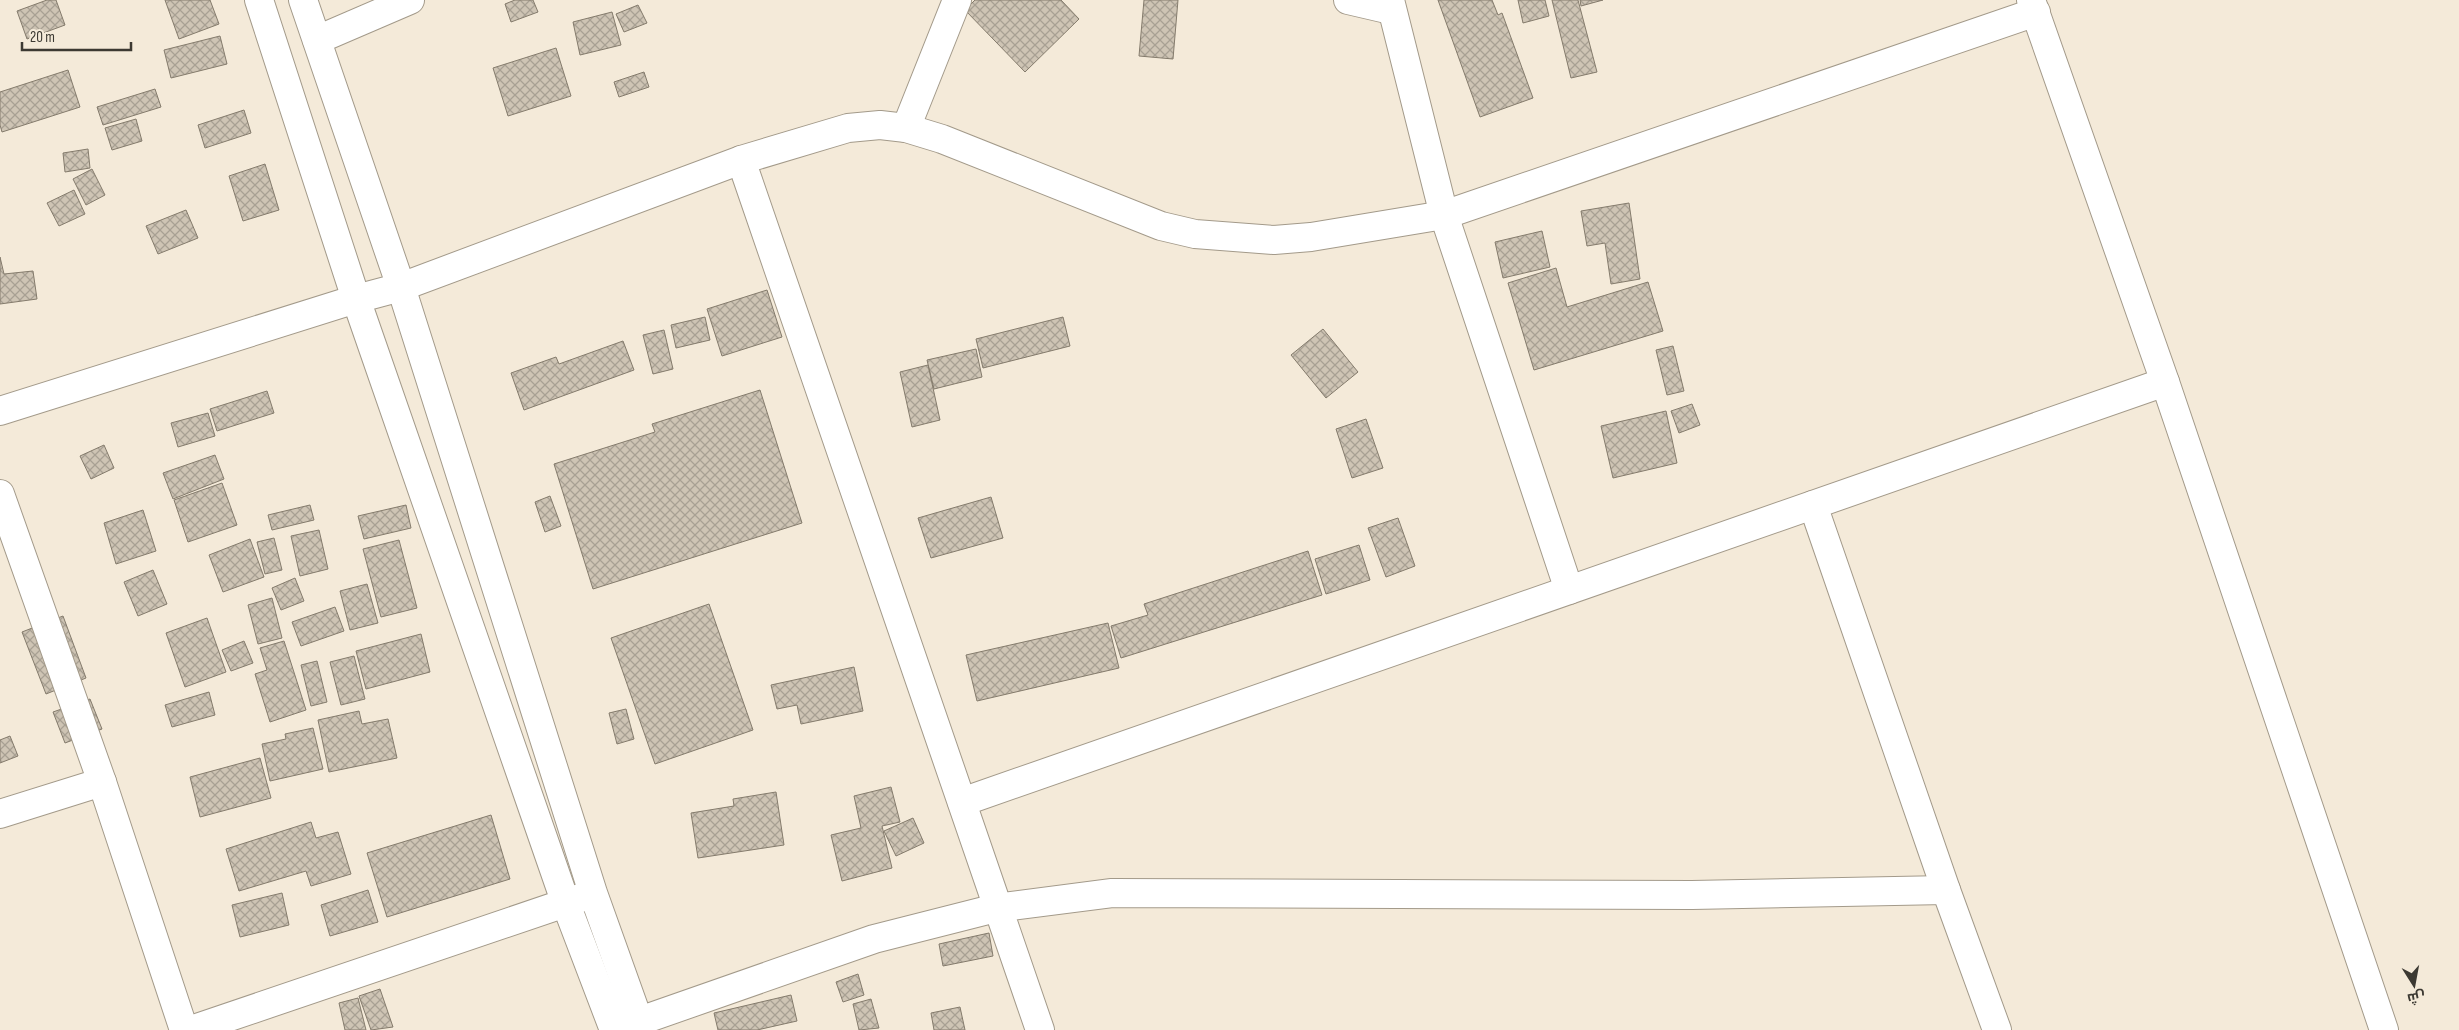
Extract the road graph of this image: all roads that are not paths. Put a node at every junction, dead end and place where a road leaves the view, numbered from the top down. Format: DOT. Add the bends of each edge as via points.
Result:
graph roads {
  1 [pos="259,0"];
  2 [pos="303,0"];
  3 [pos="410,0"];
  4 [pos="957,0"];
  5 [pos="1348,0"];
  6 [pos="1390,5"];
  7 [pos="2034,6"];
  8 [pos="317,40"];
  9 [pos="906,128"];
  10 [pos="741,160"];
  11 [pos="1444,215"];
  12 [pos="401,287"];
  13 [pos="356,298"];
  14 [pos="2165,382"];
  15 [pos="0,411"];
  16 [pos="0,494"];
  17 [pos="1813,505"];
  18 [pos="1569,590"];
  19 [pos="102,782"];
  20 [pos="962,802"];
  21 [pos="0,814"];
  22 [pos="1946,890"];
  23 [pos="592,893"];
  24 [pos="566,904"];
  25 [pos="996,908"];
  26 [pos="641,1025"];
  27 [pos="184,1030"];
  28 [pos="191,1030"];
  29 [pos="614,1030"];
  30 [pos="1040,1030"];
  31 [pos="1997,1030"];
  32 [pos="2384,1030"];
  1 -- 13 [label="street"];
  2 -- 8 [label="street"];
  3 -- 8 [label="street"];
  4 -- 9 [label="street"];
  5 -- 6 [label="street"];
  6 -- 11 [label="street"];
  7 -- 11 [label="street"];
  7 -- 14 [label="street"];
  8 -- 12 [label="street"];
  9 -- 10 [label="street" via="880,125 848,128"];
  9 -- 11 [label="street" via="942,139 1161,226 1195,234 1274,240"];
  10 -- 12 [label="street"];
  10 -- 20 [label="street"];
  11 -- 18 [label="street"];
  12 -- 13 [label="street"];
  12 -- 23 [label="street"];
  13 -- 15 [label="street"];
  13 -- 24 [label="street"];
  14 -- 17 [label="street"];
  14 -- 32 [label="street"];
  16 -- 19 [label="street"];
  17 -- 18 [label="street"];
  17 -- 22 [label="street"];
  18 -- 20 [label="street"];
  19 -- 21 [label="street"];
  19 -- 27 [label="street"];
  20 -- 25 [label="street"];
  22 -- 25 [label="street" via="1692,896 1112,893"];
  22 -- 31 [label="street"];
  23 -- 24 [label="street"];
  23 -- 26 [label="street"];
  24 -- 28 [label="street"];
  24 -- 29 [label="street"];
  25 -- 26 [label="street" via="874,939"];
  25 -- 30 [label="street"];
  26 -- 29 [label="street"];
}
